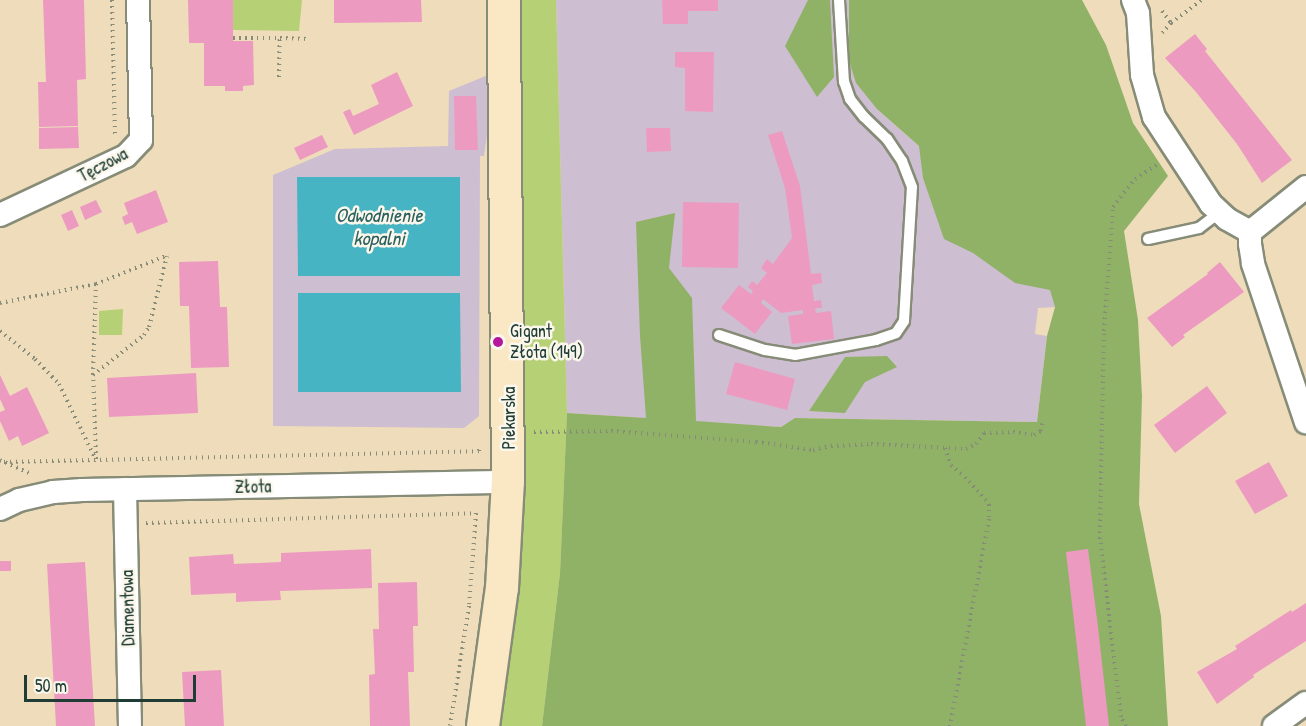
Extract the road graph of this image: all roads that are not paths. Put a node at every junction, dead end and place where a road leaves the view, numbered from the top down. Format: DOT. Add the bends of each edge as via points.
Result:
graph roads {
  1 [pos="138,0"];
  2 [pos="504,0"];
  3 [pos="839,0"];
  4 [pos="1133,0"];
  5 [pos="1306,187"];
  6 [pos="1220,212"];
  7 [pos="0,215"];
  8 [pos="1250,232"];
  9 [pos="1148,238"];
  10 [pos="718,335"];
  11 [pos="1306,422"];
  12 [pos="508,482"];
  13 [pos="125,489"];
  14 [pos="0,509"];
  15 [pos="1306,703"];
  16 [pos="130,726"];
  17 [pos="483,726"];
  18 [pos="1274,726"];
  1 -- 7 [label="street, Tęczowa" via="141,140 126,156"];
  2 -- 12 [label="street, Piekarska"];
  3 -- 10 [label="lane" via="844,82 850,99 903,160 912,187 904,321 896,333 876,340 795,355"];
  4 -- 6 [label="street" via="1138,13 1142,75 1154,117"];
  5 -- 8 [label="street"];
  6 -- 8 [label="street"];
  6 -- 9 [label="lane" via="1199,228"];
  8 -- 11 [label="street" via="1253,264"];
  12 -- 13 [label="street, Złota"];
  12 -- 17 [label="street, Piekarska" via="502,588"];
  13 -- 14 [label="street, Złota" via="53,492"];
  13 -- 16 [label="street, Diamentowa"];
  15 -- 18 [label="street"];
}
